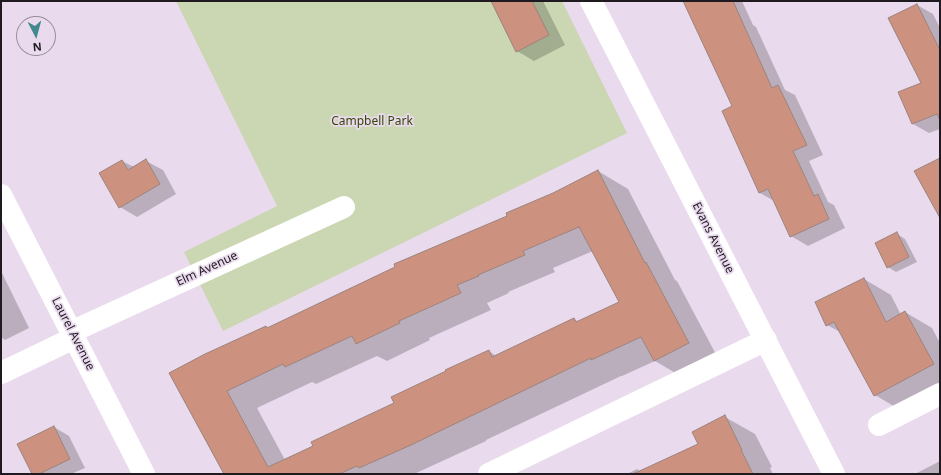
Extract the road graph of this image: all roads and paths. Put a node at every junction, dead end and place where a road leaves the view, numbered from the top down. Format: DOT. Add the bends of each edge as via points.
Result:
graph roads {
  1 [pos="591,1"];
  2 [pos="1,195"];
  3 [pos="344,207"];
  4 [pos="72,335"];
  5 [pos="766,340"];
  6 [pos="1,372"];
  7 [pos="940,394"];
  8 [pos="879,425"];
  9 [pos="144,474"];
  10 [pos="489,474"];
  11 [pos="834,474"];
  1 -- 5 [label="street, Evans Avenue"];
  2 -- 4 [label="street, Laurel Avenue"];
  3 -- 4 [label="street, Elm Avenue"];
  4 -- 6 [label="street, Elm Avenue"];
  4 -- 9 [label="street, Laurel Avenue"];
  5 -- 10 [label="street"];
  5 -- 11 [label="street, Evans Avenue"];
  7 -- 8 [label="street"];
}
